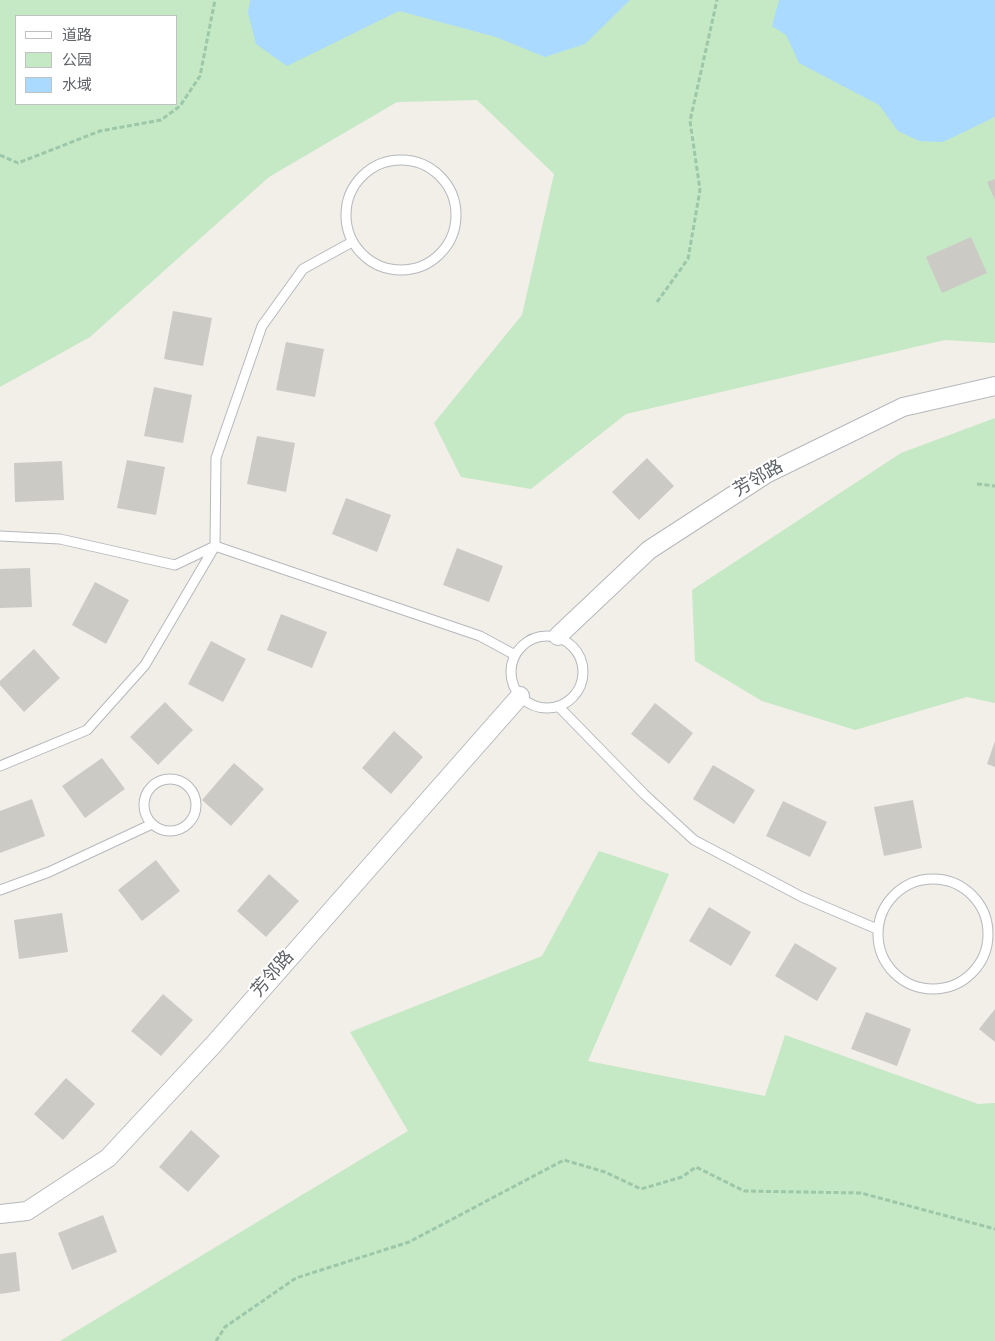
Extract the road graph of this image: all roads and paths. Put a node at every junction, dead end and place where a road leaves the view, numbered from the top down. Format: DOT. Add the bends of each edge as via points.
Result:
graph roads {
  1 [pos="215,0"];
  2 [pos="717,0"];
  3 [pos="0,155"];
  4 [pos="352,242"];
  5 [pos="657,302"];
  6 [pos="995,386"];
  7 [pos="977,484"];
  8 [pos="995,486"];
  9 [pos="0,536"];
  10 [pos="216,546"];
  11 [pos="558,636"];
  12 [pos="515,655"];
  13 [pos="520,696"];
  14 [pos="559,707"];
  15 [pos="0,766"];
  16 [pos="152,824"];
  17 [pos="0,890"];
  18 [pos="877,929"];
  19 [pos="0,1214"];
  20 [pos="995,1230"];
  21 [pos="216,1341"];
  1 -- 3 [label="path" via="200,76 180,106 161,120 100,131 18,163"];
  2 -- 5 [label="path" via="690,120 700,190 688,259"];
  4 -- 4 [label="lane" via="346,216 347,203 355,186 368,171 384,162 413,161 431,168 444,180 453,196 457,213 454,232 445,249 431,262 403,271 381,268 364,257"];
  4 -- 10 [label="lane" via="303,269 262,326 216,458"];
  6 -- 11 [label="street, 芳邻路" via="904,407 766,474 650,550"];
  7 -- 8 [label="path"];
  9 -- 10 [label="lane" via="60,539 174,564"];
  10 -- 12 [label="lane" via="480,636"];
  10 -- 15 [label="lane" via="145,665 87,730"];
  11 -- 12 [label="lane" via="533,638"];
  11 -- 14 [label="lane" via="575,649 584,670 576,694"];
  12 -- 13 [label="lane" via="511,677"];
  13 -- 14 [label="lane" via="537,707"];
  13 -- 19 [label="street, 芳邻路" via="214,1044 108,1158 26,1211"];
  14 -- 18 [label="lane" via="694,840 802,897"];
  16 -- 16 [label="lane" via="168,832 177,831 189,823 196,806 191,789 178,780 166,780 151,788 144,804 145,814"];
  16 -- 17 [label="lane" via="49,872"];
  18 -- 18 [label="lane" via="879,949 888,966 904,981 921,988 938,989 956,984 976,969 986,952 988,926 982,907 961,885 944,879 925,878 896,892 884,907"];
  20 -- 21 [label="path" via="861,1193 744,1191 696,1167 682,1177 641,1189 605,1172 564,1160 409,1242 296,1278 225,1327"];
}
